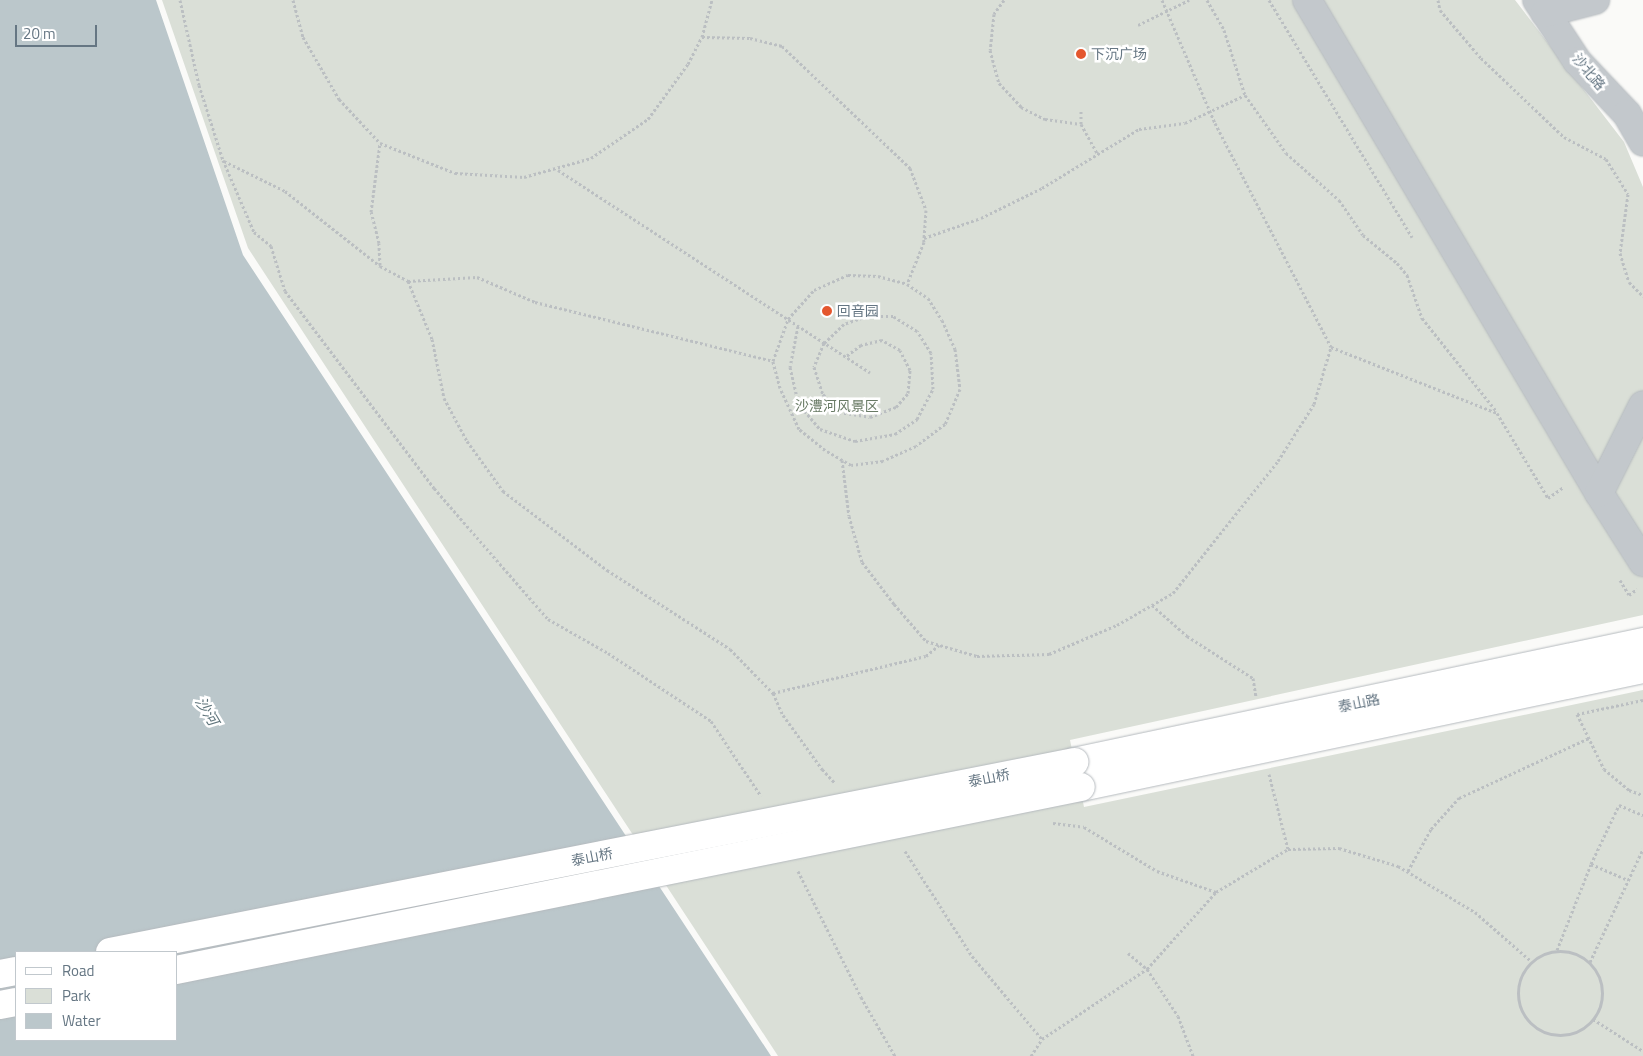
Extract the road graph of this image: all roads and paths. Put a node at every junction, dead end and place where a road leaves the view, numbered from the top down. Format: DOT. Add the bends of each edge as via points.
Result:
graph roads {
  1 [pos="180,0"];
  2 [pos="293,0"];
  3 [pos="712,0"];
  4 [pos="1004,0"];
  5 [pos="1162,0"];
  6 [pos="1189,0"];
  7 [pos="1207,0"];
  8 [pos="1307,0"];
  9 [pos="1438,0"];
  10 [pos="1595,0"];
  11 [pos="1541,6"];
  12 [pos="1167,11"];
  13 [pos="1138,25"];
  14 [pos="702,38"];
  15 [pos="1245,95"];
  16 [pos="1081,111"];
  17 [pos="1211,113"];
  18 [pos="1081,124"];
  19 [pos="1643,142"];
  20 [pos="380,143"];
  21 [pos="1097,153"];
  22 [pos="223,160"];
  23 [pos="558,170"];
  24 [pos="924,238"];
  25 [pos="380,266"];
  26 [pos="408,281"];
  27 [pos="907,284"];
  28 [pos="1643,296"];
  29 [pos="788,319"];
  30 [pos="798,326"];
  31 [pos="824,343"];
  32 [pos="1331,347"];
  33 [pos="845,356"];
  34 [pos="773,361"];
  35 [pos="870,373"];
  36 [pos="1643,405"];
  37 [pos="1497,413"];
  38 [pos="842,460"];
  39 [pos="1564,487"];
  40 [pos="1599,493"];
  41 [pos="1643,562"];
  42 [pos="1152,605"];
  43 [pos="1643,642"];
  44 [pos="939,645"];
  45 [pos="1643,669"];
  46 [pos="1253,678"];
  47 [pos="773,693"];
  48 [pos="1643,700"];
  49 [pos="1589,738"];
  50 [pos="1077,774"];
  51 [pos="836,783"];
  52 [pos="1271,785"];
  53 [pos="1643,795"];
  54 [pos="765,803"];
  55 [pos="1643,815"];
  56 [pos="1044,824"];
  57 [pos="898,845"];
  58 [pos="1288,849"];
  59 [pos="1643,849"];
  60 [pos="914,850"];
  61 [pos="905,852"];
  62 [pos="794,864"];
  63 [pos="1591,864"];
  64 [pos="1408,871"];
  65 [pos="1628,880"];
  66 [pos="1216,892"];
  67 [pos="1557,950"];
  68 [pos="115,951"];
  69 [pos="1128,952"];
  70 [pos="1531,961"];
  71 [pos="1590,962"];
  72 [pos="1147,969"];
  73 [pos="178,970"];
  74 [pos="15,971"];
  75 [pos="0,974"];
  76 [pos="15,1002"];
  77 [pos="0,1005"];
  78 [pos="1593,1019"];
  79 [pos="1042,1039"];
  80 [pos="1643,1051"];
  81 [pos="895,1056"];
  82 [pos="1031,1056"];
  83 [pos="1193,1056"];
  1 -- 22 [label="path" via="199,85"];
  2 -- 20 [label="path" via="303,37 339,99"];
  3 -- 14 [label="path"];
  4 -- 18 [label="path" via="994,14 990,50 998,83 1021,107 1045,119"];
  5 -- 12 [label="path"];
  6 -- 12 [label="path"];
  7 -- 15 [label="path" via="1224,30"];
  8 -- 40 [label="street"];
  9 -- 28 [label="path" via="1440,10 1481,58 1564,137 1606,159 1628,194 1620,253 1629,282"];
  10 -- 11 [label="street"];
  11 -- 19 [label="street, 沙北路" via="1577,61 1627,114"];
  12 -- 13 [label="path"];
  12 -- 17 [label="path"];
  14 -- 23 [label="path" via="688,64 648,119 591,158"];
  14 -- 24 [label="path" via="750,38 782,46 910,168 926,210"];
  15 -- 17 [label="path"];
  15 -- 37 [label="path" via="1286,152 1339,200 1363,235 1407,275 1422,318"];
  16 -- 18 [label="path"];
  17 -- 21 [label="path" via="1185,124 1139,129"];
  17 -- 32 [label="path"];
  18 -- 21 [label="path"];
  20 -- 23 [label="path" via="455,173 524,177"];
  20 -- 25 [label="path" via="370,212 379,243"];
  21 -- 24 [label="path" via="1042,188 981,218"];
  22 -- 25 [label="path" via="284,191"];
  22 -- 54 [label="path" via="254,232 270,246 285,291 434,488 548,619 608,653 711,721"];
  23 -- 29 [label="path"];
  24 -- 27 [label="path"];
  25 -- 26 [label="path"];
  26 -- 34 [label="path" via="478,278 535,302"];
  26 -- 47 [label="path" via="432,339 444,398 467,441 503,491 607,570 730,649"];
  27 -- 29 [label="path" via="878,276 848,275 814,290"];
  27 -- 38 [label="path" via="928,298 942,320 955,349 960,389 944,424 916,446 883,461 851,465"];
  29 -- 30 [label="path"];
  29 -- 34 [label="path"];
  30 -- 31 [label="path"];
  30 -- 31 [label="path" via="790,367 798,402 820,429 855,441 895,434 917,419 933,389 931,354 917,331 893,316 867,316 844,324"];
  31 -- 33 [label="path"];
  31 -- 33 [label="path" via="814,368 823,394 839,412 870,417 896,407 908,393 910,370 900,350 882,340 861,345"];
  32 -- 37 [label="path"];
  32 -- 42 [label="path" via="1314,404 1278,461 1173,593"];
  33 -- 35 [label="path"];
  34 -- 38 [label="path" via="780,388 799,430"];
  36 -- 40 [label="street"];
  37 -- 39 [label="path" via="1548,498"];
  38 -- 44 [label="path" via="849,516 862,562 926,640"];
  40 -- 41 [label="street"];
  42 -- 44 [label="path" via="1117,625 1049,654 977,656"];
  42 -- 46 [label="path" via="1187,636"];
  43 -- 50 [label="main road, 泰山路"];
  44 -- 47 [label="path" via="926,656"];
  45 -- 50 [label="main road, 泰山路"];
  47 -- 51 [label="path" via="783,715"];
  48 -- 49 [label="path" via="1577,714"];
  49 -- 53 [label="path" via="1604,769 1630,790"];
  49 -- 64 [label="path" via="1459,798 1431,829"];
  50 -- 68 [label="main road, 泰山桥, bridge"];
  50 -- 73 [label="main road, 泰山桥, bridge"];
  52 -- 58 [label="path"];
  55 -- 63 [label="path" via="1619,805"];
  56 -- 66 [label="path" via="1084,827 1157,871"];
  57 -- 61 [label="path"];
  58 -- 64 [label="path" via="1339,848"];
  58 -- 66 [label="path"];
  59 -- 65 [label="path"];
  60 -- 61 [label="path"];
  61 -- 79 [label="path" via="972,956"];
  62 -- 81 [label="path" via="861,997"];
  63 -- 65 [label="path"];
  63 -- 67 [label="path"];
  64 -- 70 [label="path" via="1475,912"];
  65 -- 71 [label="path"];
  66 -- 72 [label="path"];
  67 -- 70 [label="path"];
  67 -- 71 [label="path" via="1580,955"];
  69 -- 72 [label="path"];
  70 -- 78 [label="path" via="1523,971 1517,995 1526,1019 1536,1028 1560,1035 1572,1034"];
  71 -- 78 [label="path" via="1602,990"];
  72 -- 79 [label="path"];
  72 -- 83 [label="path" via="1178,1016"];
  74 -- 75 [label="main road"];
  76 -- 77 [label="main road"];
  78 -- 80 [label="path"];
  79 -- 82 [label="path"];
}
